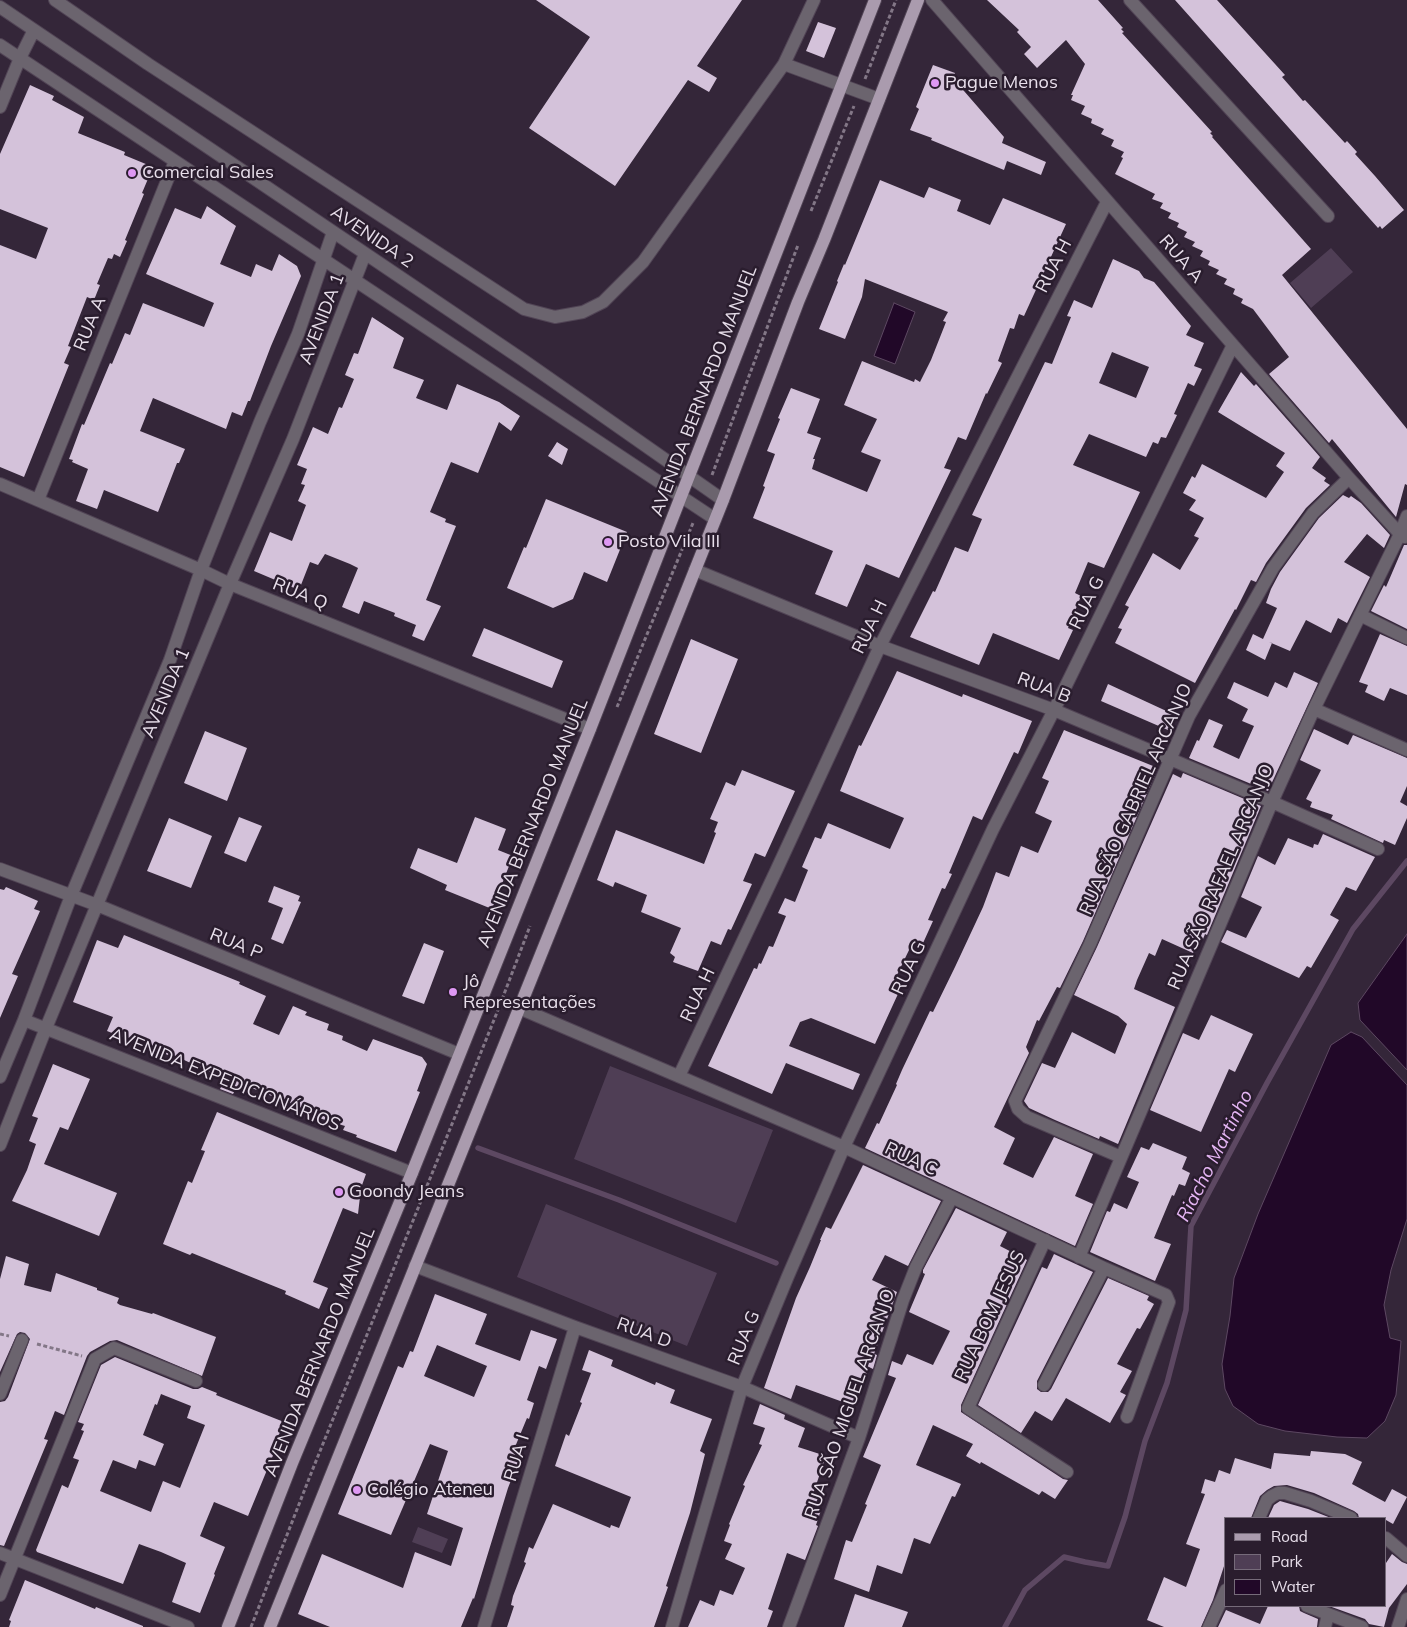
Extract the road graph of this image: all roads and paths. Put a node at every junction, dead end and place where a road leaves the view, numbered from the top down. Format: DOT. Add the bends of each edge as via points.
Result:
graph roads {
  1 [pos="55,0"];
  2 [pos="814,0"];
  3 [pos="875,0"];
  4 [pos="918,0"];
  5 [pos="932,0"];
  6 [pos="1130,0"];
  7 [pos="0,6"];
  8 [pos="34,30"];
  9 [pos="0,45"];
  10 [pos="20,58"];
  11 [pos="784,64"];
  12 [pos="842,86"];
  13 [pos="879,99"];
  14 [pos="0,107"];
  15 [pos="176,160"];
  16 [pos="1108,202"];
  17 [pos="1328,216"];
  18 [pos="333,232"];
  19 [pos="366,254"];
  20 [pos="323,260"];
  21 [pos="356,281"];
  22 [pos="1232,345"];
  23 [pos="689,477"];
  24 [pos="1349,478"];
  25 [pos="0,484"];
  26 [pos="681,497"];
  27 [pos="38,500"];
  28 [pos="723,500"];
  29 [pos="1407,516"];
  30 [pos="715,519"];
  31 [pos="1403,536"];
  32 [pos="201,570"];
  33 [pos="695,570"];
  34 [pos="230,584"];
  35 [pos="1360,615"];
  36 [pos="1407,638"];
  37 [pos="880,646"];
  38 [pos="1314,709"];
  39 [pos="1054,710"];
  40 [pos="590,729"];
  41 [pos="1407,750"];
  42 [pos="1170,758"];
  43 [pos="1272,802"];
  44 [pos="1378,849"];
  45 [pos="0,868"];
  46 [pos="71,896"];
  47 [pos="97,905"];
  48 [pos="519,1008"];
  49 [pos="24,1020"];
  50 [pos="46,1028"];
  51 [pos="459,1054"];
  52 [pos="679,1076"];
  53 [pos="0,1077"];
  54 [pos="0,1145"];
  55 [pos="844,1147"];
  56 [pos="1121,1157"];
  57 [pos="412,1173"];
  58 [pos="952,1197"];
  59 [pos="1045,1240"];
  60 [pos="1079,1256"];
  61 [pos="415,1266"];
  62 [pos="1104,1268"];
  63 [pos="575,1327"];
  64 [pos="0,1334"];
  65 [pos="22,1340"];
  66 [pos="95,1359"];
  67 [pos="196,1381"];
  68 [pos="1044,1385"];
  69 [pos="742,1387"];
  70 [pos="0,1394"];
  71 [pos="1127,1417"];
  72 [pos="859,1438"];
  73 [pos="1067,1472"];
  74 [pos="1260,1517"];
  75 [pos="1348,1517"];
  76 [pos="1387,1539"];
  77 [pos="0,1553"];
  78 [pos="1407,1556"];
  79 [pos="15,1558"];
  80 [pos="0,1594"];
  81 [pos="1224,1594"];
  82 [pos="1407,1599"];
  83 [pos="1308,1607"];
  84 [pos="1327,1621"];
  85 [pos="188,1627"];
  86 [pos="228,1627"];
  87 [pos="270,1627"];
  88 [pos="484,1627"];
  89 [pos="672,1627"];
  90 [pos="789,1627"];
  91 [pos="1209,1627"];
  92 [pos="1362,1627"];
  93 [pos="1398,1627"];
  1 -- 11 [label="street" via="524,310 555,317 583,312 603,302 643,262"];
  2 -- 11 [label="street"];
  3 -- 12 [label="main road, AVENIDA BERNARDO MANUEL"];
  4 -- 13 [label="main road"];
  5 -- 16 [label="street, RUA A"];
  6 -- 17 [label="street"];
  7 -- 8 [label="street, AVENIDA 2"];
  8 -- 10 [label="street"];
  8 -- 18 [label="street, AVENIDA 2"];
  9 -- 10 [label="street"];
  10 -- 14 [label="street"];
  10 -- 15 [label="street"];
  11 -- 12 [label="street"];
  12 -- 13 [label="street"];
  12 -- 23 [label="main road, AVENIDA BERNARDO MANUEL"];
  13 -- 28 [label="main road"];
  15 -- 20 [label="street"];
  15 -- 27 [label="street, RUA A"];
  16 -- 22 [label="street, RUA A"];
  16 -- 37 [label="street, RUA H"];
  18 -- 19 [label="street, AVENIDA 2"];
  18 -- 20 [label="street, AVENIDA 1"];
  19 -- 21 [label="street, AVENIDA 1"];
  19 -- 23 [label="street, AVENIDA 2"];
  20 -- 21 [label="street"];
  20 -- 32 [label="street, AVENIDA 1" via="298,334"];
  21 -- 26 [label="street"];
  21 -- 34 [label="street, AVENIDA 1" via="294,438"];
  22 -- 24 [label="street, RUA A"];
  22 -- 39 [label="street, RUA G"];
  23 -- 26 [label="main road, AVENIDA BERNARDO MANUEL"];
  23 -- 28 [label="street, AVENIDA 2"];
  24 -- 31 [label="street, RUA A"];
  24 -- 42 [label="street, RUA SÃO GABRIEL ARCANJO" via="1313,513 1273,568 1189,716"];
  25 -- 27 [label="street, RUA Q"];
  26 -- 30 [label="street"];
  26 -- 40 [label="main road, AVENIDA BERNARDO MANUEL"];
  27 -- 32 [label="street, RUA Q"];
  28 -- 30 [label="main road"];
  29 -- 31 [label="street, RUA SÃO RAFAEL ARCANJO"];
  30 -- 33 [label="main road"];
  31 -- 35 [label="street, RUA SÃO RAFAEL ARCANJO"];
  32 -- 34 [label="street, RUA Q"];
  32 -- 46 [label="street, AVENIDA 1" via="170,660"];
  33 -- 37 [label="street, RUA B"];
  33 -- 48 [label="main road"];
  34 -- 40 [label="street, RUA Q"];
  34 -- 47 [label="street, AVENIDA 1"];
  35 -- 36 [label="street"];
  35 -- 38 [label="street, RUA SÃO RAFAEL ARCANJO"];
  37 -- 39 [label="street, RUA B"];
  37 -- 52 [label="street, RUA H"];
  38 -- 41 [label="street"];
  38 -- 43 [label="street, RUA SÃO RAFAEL ARCANJO"];
  39 -- 42 [label="street, RUA B"];
  39 -- 55 [label="street, RUA G" via="993,829"];
  40 -- 51 [label="main road, AVENIDA BERNARDO MANUEL"];
  42 -- 43 [label="street, RUA B"];
  42 -- 56 [label="street, RUA SÃO GABRIEL ARCANJO" via="1090,944 1015,1101 1027,1117"];
  43 -- 44 [label="street, RUA B"];
  43 -- 56 [label="street, RUA SÃO RAFAEL ARCANJO"];
  45 -- 46 [label="street, RUA P"];
  46 -- 47 [label="street, RUA P"];
  46 -- 49 [label="street, AVENIDA 1"];
  47 -- 50 [label="street, AVENIDA 1"];
  47 -- 51 [label="street, RUA P"];
  48 -- 52 [label="street, RUA C"];
  48 -- 61 [label="main road"];
  49 -- 50 [label="street, AVENIDA EXPEDICIONÁRIOS"];
  49 -- 53 [label="street, AVENIDA 1"];
  50 -- 54 [label="street, AVENIDA 1"];
  50 -- 57 [label="street, AVENIDA EXPEDICIONÁRIOS"];
  51 -- 57 [label="main road, AVENIDA BERNARDO MANUEL"];
  52 -- 55 [label="street, RUA C"];
  55 -- 58 [label="street, RUA C"];
  55 -- 69 [label="street, RUA G"];
  56 -- 60 [label="street, RUA SÃO RAFAEL ARCANJO"];
  57 -- 86 [label="main road, AVENIDA BERNARDO MANUEL"];
  58 -- 59 [label="street, RUA C"];
  58 -- 72 [label="street, RUA SÃO MIGUEL ARCANJO" via="903,1300"];
  59 -- 60 [label="street, RUA C"];
  59 -- 73 [label="street, RUA BOM JESUS" via="968,1408"];
  60 -- 62 [label="street, RUA C"];
  61 -- 63 [label="street, RUA D"];
  61 -- 87 [label="main road"];
  62 -- 68 [label="street"];
  62 -- 71 [label="street, RUA C" via="1169,1299"];
  63 -- 69 [label="street, RUA D"];
  63 -- 88 [label="street, RUA I"];
  64 -- 65 [label="path"];
  65 -- 66 [label="path"];
  65 -- 70 [label="street"];
  66 -- 67 [label="street" via="114,1348"];
  66 -- 79 [label="street"];
  69 -- 72 [label="street, RUA D"];
  69 -- 89 [label="street, RUA G"];
  72 -- 90 [label="street, RUA SÃO MIGUEL ARCANJO"];
  74 -- 75 [label="street" via="1268,1500 1278,1493 1290,1494"];
  76 -- 78 [label="street"];
  77 -- 79 [label="street"];
  79 -- 80 [label="street"];
  79 -- 85 [label="street"];
  81 -- 91 [label="street"];
  82 -- 93 [label="street"];
  83 -- 84 [label="street"];
  84 -- 92 [label="street"];
}
